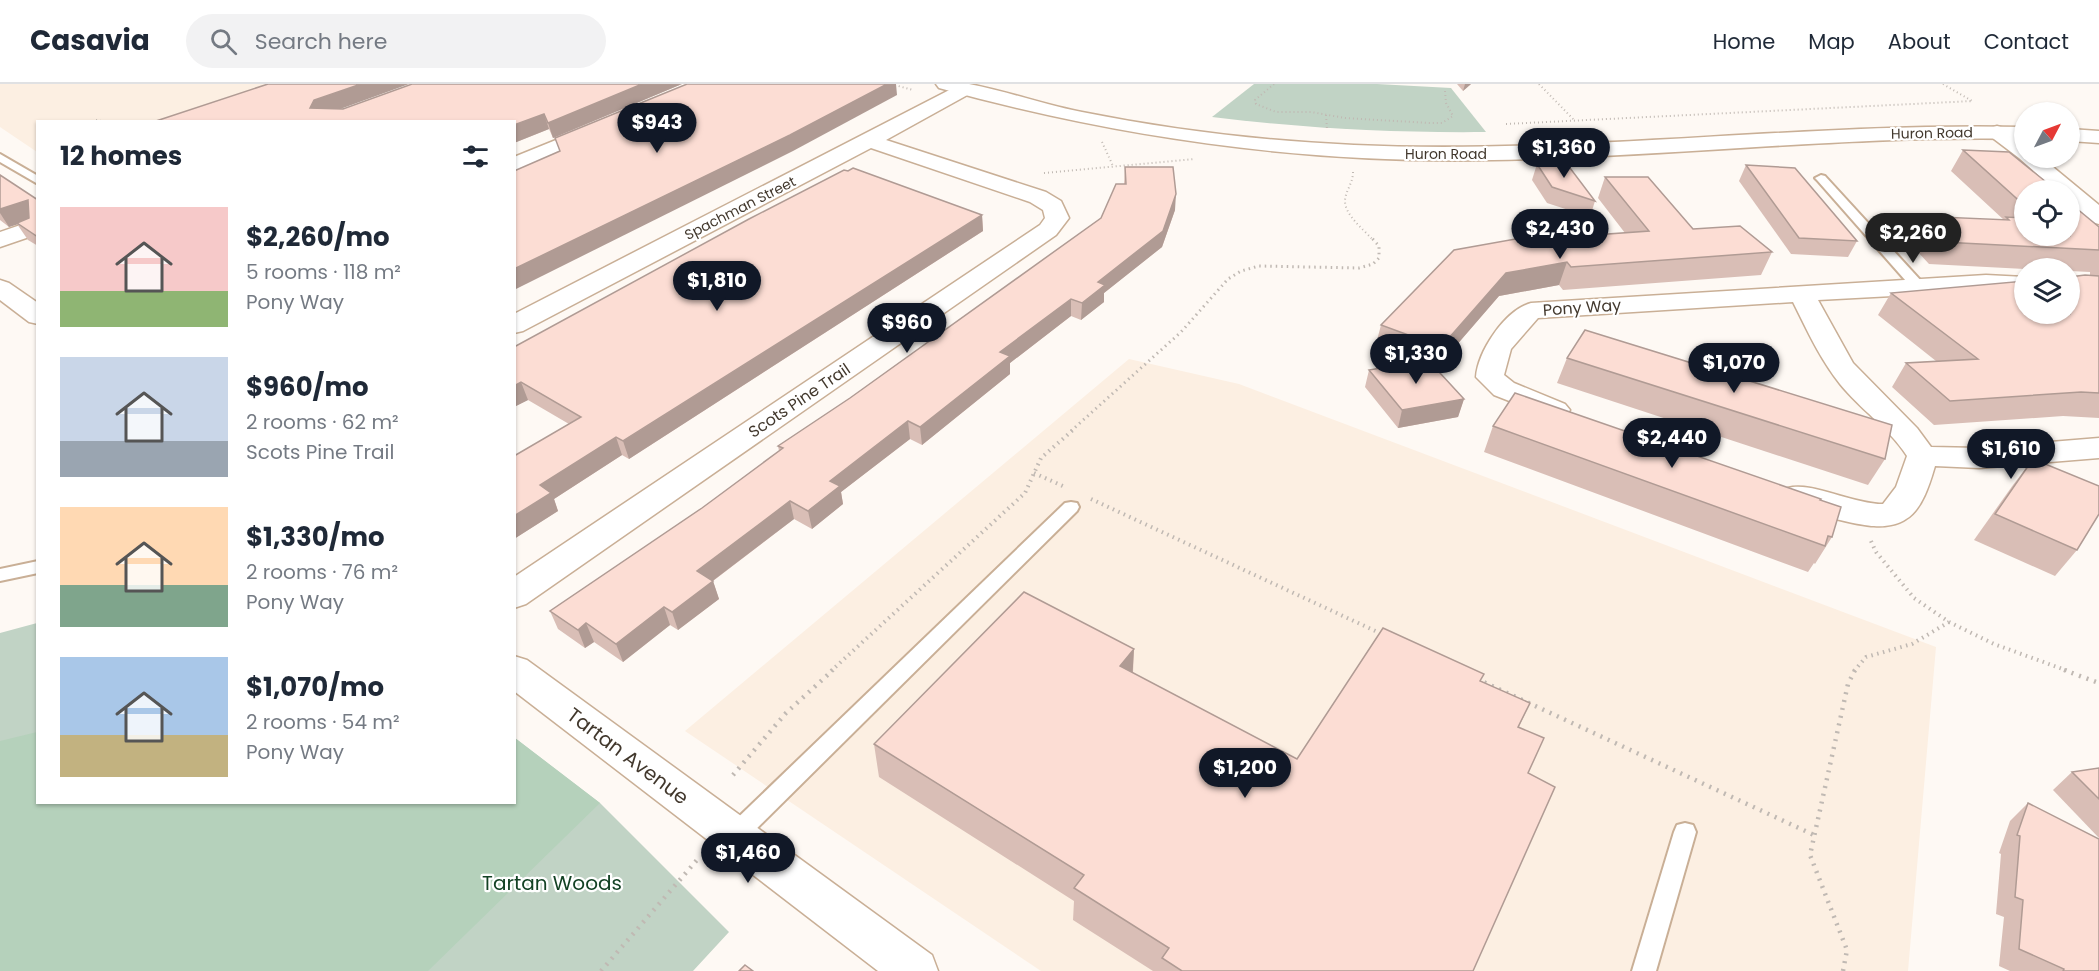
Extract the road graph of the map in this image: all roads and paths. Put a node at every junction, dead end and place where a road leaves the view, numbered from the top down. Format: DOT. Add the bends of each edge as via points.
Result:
graph roads {
  1 [pos="891,84"];
  2 [pos="1274,84"];
  3 [pos="1539,84"];
  4 [pos="1943,84"];
  5 [pos="955,87"];
  6 [pos="1445,91"];
  7 [pos="921,93"];
  8 [pos="1326,115"];
  9 [pos="620,120"];
  10 [pos="1575,121"];
  11 [pos="1506,124"];
  12 [pos="1327,131"];
  13 [pos="1997,132"];
  14 [pos="2014,133"];
  15 [pos="2080,135"];
  16 [pos="1099,136"];
  17 [pos="2099,136"];
  18 [pos="870,141"];
  19 [pos="2014,145"];
  20 [pos="1344,152"];
  21 [pos="0,158"];
  22 [pos="1196,159"];
  23 [pos="516,164"];
  24 [pos="1113,166"];
  25 [pos="2042,168"];
  26 [pos="1821,178"];
  27 [pos="36,180"];
  28 [pos="2056,180"];
  29 [pos="994,182"];
  30 [pos="2080,201"];
  31 [pos="2099,217"];
  32 [pos="36,227"];
  33 [pos="0,240"];
  34 [pos="2014,284"];
  35 [pos="1918,286"];
  36 [pos="0,288"];
  37 [pos="1802,293"];
  38 [pos="36,315"];
  39 [pos="516,324"];
  40 [pos="1585,420"];
  41 [pos="2099,448"];
  42 [pos="1922,456"];
  43 [pos="1034,473"];
  44 [pos="1067,488"];
  45 [pos="1779,488"];
  46 [pos="1088,498"];
  47 [pos="1071,507"];
  48 [pos="1858,513"];
  49 [pos="36,567"];
  50 [pos="0,575"];
  51 [pos="516,594"];
  52 [pos="1949,622"];
  53 [pos="1392,639"];
  54 [pos="516,672"];
  55 [pos="1467,674"];
  56 [pos="2099,683"];
  57 [pos="733,775"];
  58 [pos="1685,832"];
  59 [pos="1814,835"];
  60 [pos="734,836"];
  61 [pos="697,860"];
  62 [pos="601,971"];
  63 [pos="915,971"];
  64 [pos="1644,971"];
  65 [pos="1843,971"];
  1 -- 7 [label="path"];
  2 -- 8 [label="path" via="1259,95 1256,104 1276,112"];
  3 -- 10 [label="path"];
  4 -- 10 [label="path" via="1973,101"];
  5 -- 18 [label="street, Spachman Street"];
  5 -- 20 [label="street, Huron Road" via="1125,128 1272,148"];
  6 -- 8 [label="path" via="1453,116 1442,123"];
  8 -- 12 [label="path"];
  9 -- 23 [label="street"];
  10 -- 11 [label="path"];
  13 -- 14 [label="street, Huron Road"];
  13 -- 19 [label="street"];
  13 -- 20 [label="street, Huron Road" via="1857,135 1491,154"];
  15 -- 17 [label="street"];
  16 -- 24 [label="path"];
  18 -- 29 [label="street, Scots Pine Trail"];
  18 -- 39 [label="street, Spachman Street"];
  20 -- 43 [label="path" via="1353,167 1353,180 1345,200 1349,213 1379,246 1379,258 1359,268 1259,266 1228,279 1181,332 1041,458"];
  21 -- 27 [label="lane"];
  22 -- 24 [label="path"];
  24 -- 29 [label="path"];
  25 -- 28 [label="street"];
  26 -- 35 [label="lane"];
  29 -- 51 [label="street, Scots Pine Trail" via="1049,203 1057,214 1055,222"];
  30 -- 31 [label="street"];
  32 -- 33 [label="street"];
  34 -- 35 [label="street, Pony Way"];
  35 -- 37 [label="street, Pony Way"];
  36 -- 38 [label="street"];
  37 -- 40 [label="street, Pony Way" via="1531,311 1498,348 1490,377 1504,389 1530,401"];
  37 -- 42 [label="street" via="1849,376 1911,437"];
  41 -- 42 [label="street" via="1979,458"];
  42 -- 48 [label="street" via="1919,472 1893,513"];
  43 -- 44 [label="path"];
  43 -- 57 [label="path" via="1025,493 786,713"];
  45 -- 48 [label="street"];
  46 -- 53 [label="path"];
  47 -- 60 [label="lane"];
  48 -- 52 [label="path" via="1876,552 1914,598"];
  49 -- 50 [label="lane"];
  52 -- 56 [label="path" via="1994,644"];
  52 -- 59 [label="path" via="1913,644 1875,652 1856,664"];
  54 -- 60 [label="street, Tartan Avenue"];
  55 -- 59 [label="path"];
  58 -- 64 [label="lane"];
  59 -- 65 [label="path" via="1810,855 1847,950"];
  60 -- 63 [label="street, Tartan Avenue"];
  61 -- 62 [label="path"];
}
